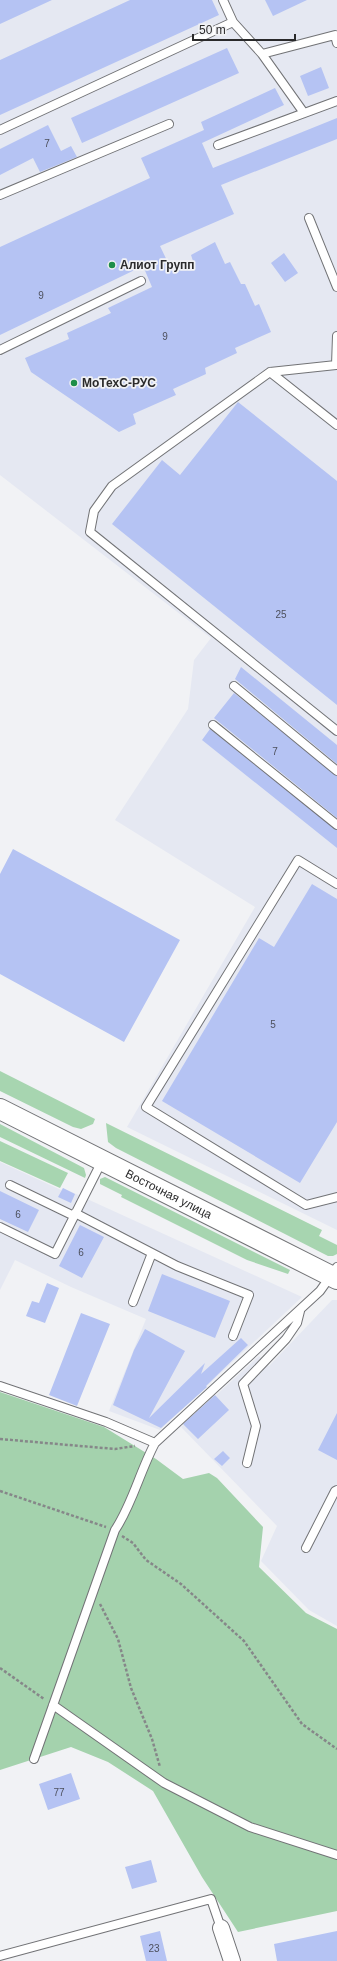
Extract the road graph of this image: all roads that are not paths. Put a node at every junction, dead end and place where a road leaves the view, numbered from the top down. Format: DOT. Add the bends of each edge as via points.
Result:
graph roads {
  1 [pos="223,0"];
  2 [pos="233,22"];
  3 [pos="337,43"];
  4 [pos="262,54"];
  5 [pos="337,101"];
  6 [pos="304,113"];
  7 [pos="170,124"];
  8 [pos="0,130"];
  9 [pos="218,145"];
  10 [pos="0,196"];
  11 [pos="309,218"];
  12 [pos="141,281"];
  13 [pos="337,287"];
  14 [pos="337,336"];
  15 [pos="0,350"];
  16 [pos="270,372"];
  17 [pos="337,425"];
  18 [pos="234,686"];
  19 [pos="213,724"];
  20 [pos="337,731"];
  21 [pos="337,771"];
  22 [pos="337,825"];
  23 [pos="337,884"];
  24 [pos="0,1109"];
  25 [pos="102,1160"];
  26 [pos="10,1186"];
  27 [pos="337,1197"];
  28 [pos="75,1215"];
  29 [pos="0,1227"];
  30 [pos="152,1253"];
  31 [pos="335,1274"];
  32 [pos="133,1302"];
  33 [pos="300,1310"];
  34 [pos="233,1336"];
  35 [pos="0,1386"];
  36 [pos="155,1443"];
  37 [pos="247,1463"];
  38 [pos="337,1490"];
  39 [pos="306,1548"];
  40 [pos="53,1705"];
  41 [pos="34,1759"];
  42 [pos="337,1855"];
  43 [pos="222,1928"];
  44 [pos="0,1956"];
  45 [pos="232,1961"];
  1 -- 2 [label="lane"];
  2 -- 4 [label="lane"];
  2 -- 8 [label="lane"];
  3 -- 4 [label="lane" via="335,35"];
  4 -- 6 [label="lane"];
  5 -- 6 [label="lane"];
  6 -- 9 [label="lane"];
  7 -- 10 [label="lane"];
  11 -- 13 [label="lane"];
  12 -- 15 [label="lane"];
  14 -- 16 [label="lane" via="336,365"];
  16 -- 17 [label="lane"];
  16 -- 20 [label="lane" via="112,486 94,511 90,532"];
  18 -- 21 [label="lane"];
  19 -- 22 [label="lane"];
  23 -- 27 [label="lane" via="298,860 146,1107 306,1205"];
  24 -- 25 [label="street, Восточная улица"];
  25 -- 28 [label="lane"];
  25 -- 31 [label="street, Восточная улица"];
  26 -- 28 [label="lane"];
  28 -- 29 [label="lane" via="55,1254"];
  28 -- 30 [label="lane"];
  30 -- 32 [label="lane"];
  30 -- 34 [label="lane" via="249,1295"];
  31 -- 33 [label="lane"];
  33 -- 36 [label="lane"];
  33 -- 37 [label="lane" via="298,1323 286,1340 243,1384 256,1426"];
  35 -- 36 [label="lane" via="106,1422"];
  36 -- 40 [label="lane" via="145,1461 123,1518 115,1530"];
  38 -- 39 [label="lane"];
  40 -- 41 [label="lane"];
  40 -- 42 [label="lane" via="164,1784 250,1827"];
  43 -- 44 [label="lane" via="211,1899"];
  43 -- 45 [label="street"];
}
